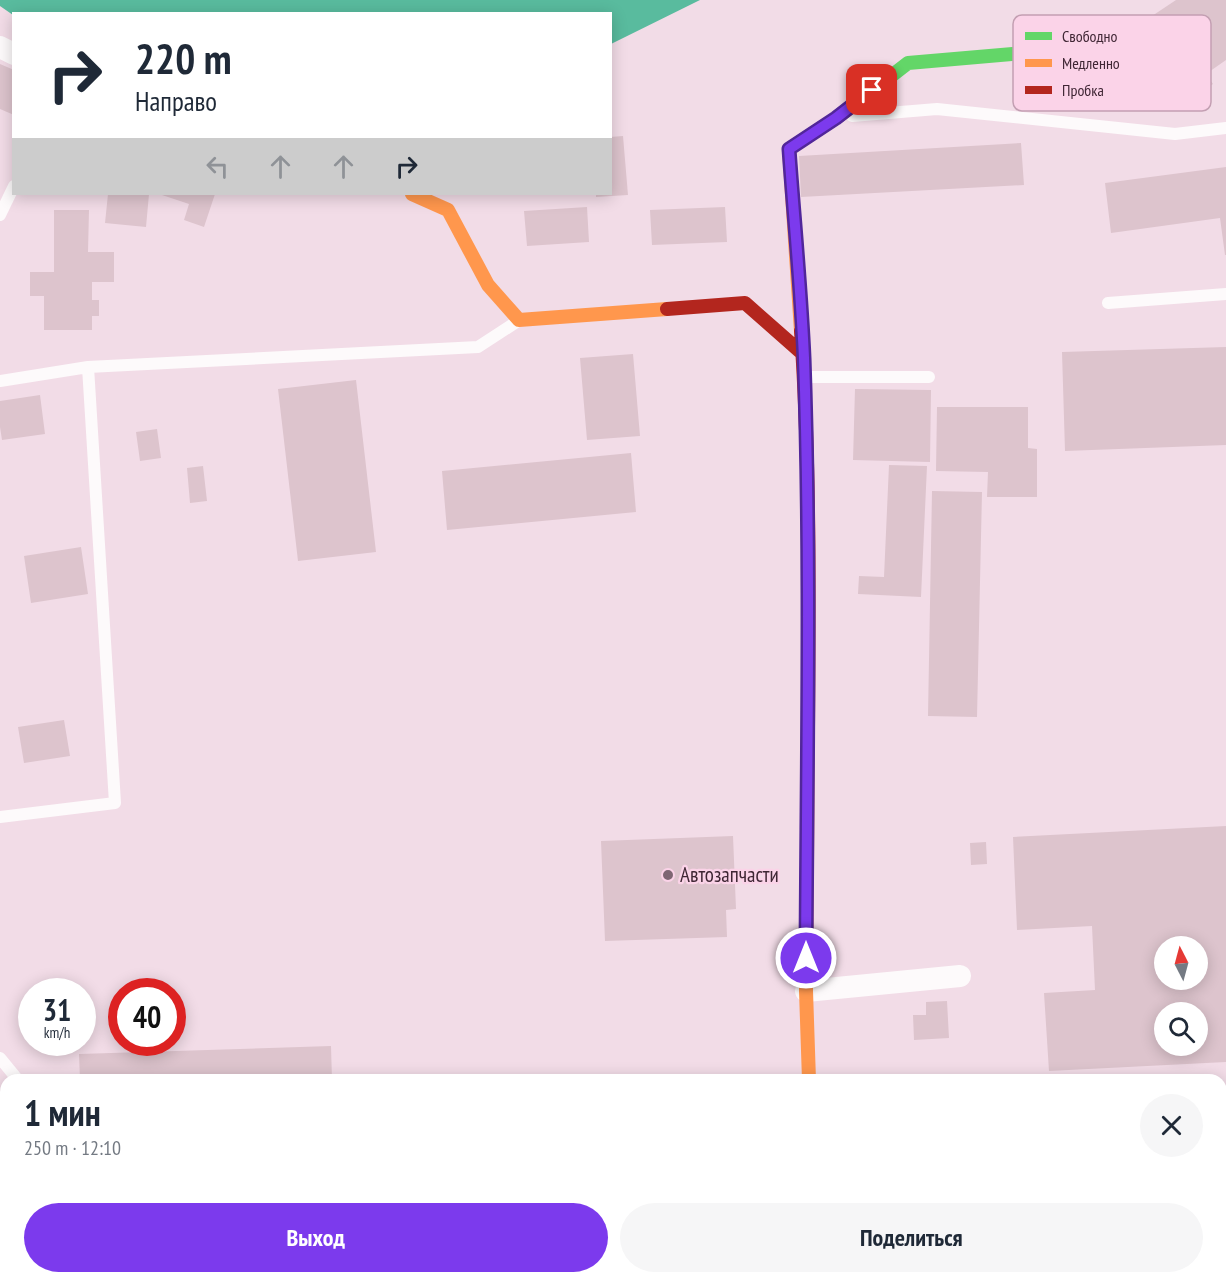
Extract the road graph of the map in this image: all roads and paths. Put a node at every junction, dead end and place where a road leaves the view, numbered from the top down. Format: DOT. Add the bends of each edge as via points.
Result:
graph roads {
  1 [pos="1013,54"];
  2 [pos="836,118"];
  3 [pos="1226,128"];
  4 [pos="12,190"];
  5 [pos="414,195"];
  6 [pos="0,215"];
  7 [pos="1226,294"];
  8 [pos="1108,303"];
  9 [pos="519,320"];
  10 [pos="804,355"];
  11 [pos="88,367"];
  12 [pos="804,377"];
  13 [pos="929,377"];
  14 [pos="0,381"];
  15 [pos="0,818"];
  16 [pos="960,976"];
  17 [pos="806,991"];
  18 [pos="0,1058"];
  19 [pos="13,1074"];
  20 [pos="809,1074"];
  1 -- 2 [label="street" via="908,63"];
  2 -- 3 [label="lane" via="937,110 1175,134"];
  2 -- 10 [label="street" via="789,149"];
  4 -- 6 [label="lane"];
  5 -- 9 [label="street" via="448,210 488,285"];
  7 -- 8 [label="lane"];
  9 -- 10 [label="street" via="745,303"];
  9 -- 11 [label="lane" via="478,347"];
  10 -- 12 [label="street"];
  11 -- 14 [label="lane"];
  11 -- 15 [label="lane" via="115,803"];
  12 -- 13 [label="lane"];
  12 -- 17 [label="street" via="809,596"];
  16 -- 17 [label="street"];
  17 -- 20 [label="street"];
  18 -- 19 [label="lane"];
}
